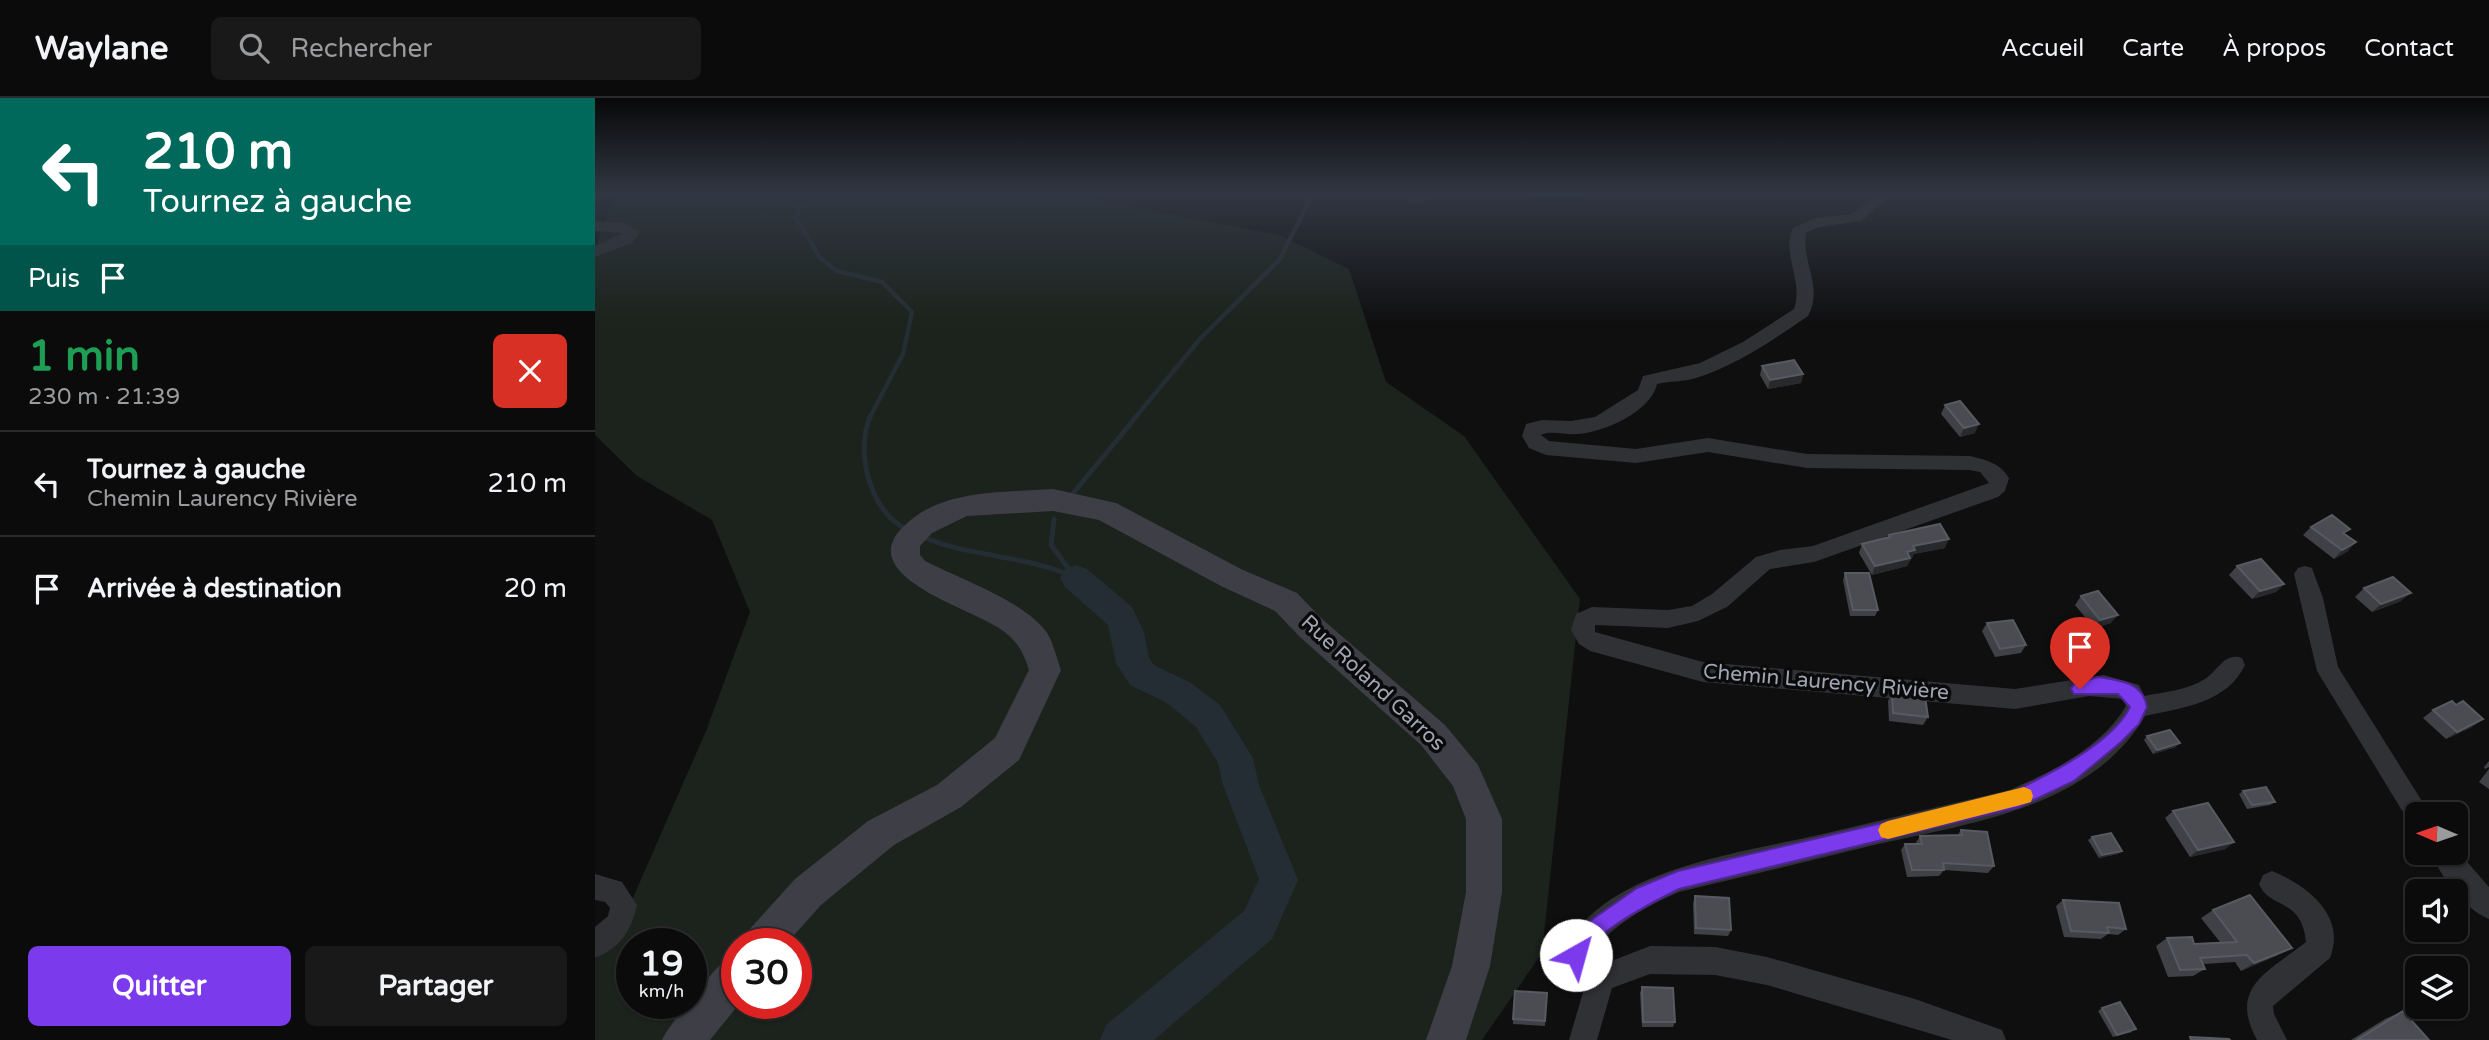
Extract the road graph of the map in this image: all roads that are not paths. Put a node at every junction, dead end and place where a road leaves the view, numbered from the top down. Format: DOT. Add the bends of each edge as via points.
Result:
graph roads {
  1 [pos="628,237"];
  2 [pos="1797,237"];
  3 [pos="595,252"];
  4 [pos="2305,574"];
  5 [pos="2234,665"];
  6 [pos="2138,707"];
  7 [pos="2411,802"];
  8 [pos="2451,865"];
  9 [pos="2272,884"];
  10 [pos="595,887"];
  11 [pos="2489,906"];
  12 [pos="775,928"];
  13 [pos="595,945"];
  14 [pos="1601,979"];
  15 [pos="721,996"];
  16 [pos="682,1040"];
  17 [pos="1446,1040"];
  18 [pos="1583,1040"];
  19 [pos="1992,1040"];
  20 [pos="2273,1040"];
  1 -- 3 [label="street"];
  2 -- 6 [label="street, Chemin Laurency Rivière" via="1807,294 1802,312 1711,366 1649,380 1646,393 1608,419 1581,428 1539,426 1531,436 1536,443 1546,448 1636,456 1708,445 1807,461 1970,463 1995,473 1998,486 1830,547 1814,557 1764,562 1714,605 1695,614 1654,621 1592,616 1584,620 1582,630 1587,638 1703,672 2015,699 2112,685 2131,692"];
  4 -- 7 [label="street" via="2314,594 2328,671"];
  5 -- 6 [label="street" via="2210,690"];
  6 -- 14 [label="street" via="2115,737 2068,775 2012,801 1658,888 1580,942 1579,966 1586,976"];
  8 -- 11 [label="street"];
  9 -- 20 [label="street" via="2298,895 2313,912 2320,948 2267,990 2259,1002 2260,1017"];
  10 -- 13 [label="street" via="613,891 624,905 620,923"];
  12 -- 17 [label="main road, Rue Roland Garros" via="808,891 871,842 949,796 1007,749 1045,670 1034,639 1011,619 914,569 905,558 905,543 922,525 963,506 1053,500 1106,510 1286,602 1433,735 1467,776 1484,819 1485,892 1471,966"];
  14 -- 18 [label="street"];
  14 -- 19 [label="street" via="1650,960 1715,961 1767,971"];
  15 -- 16 [label="main road"];
}
